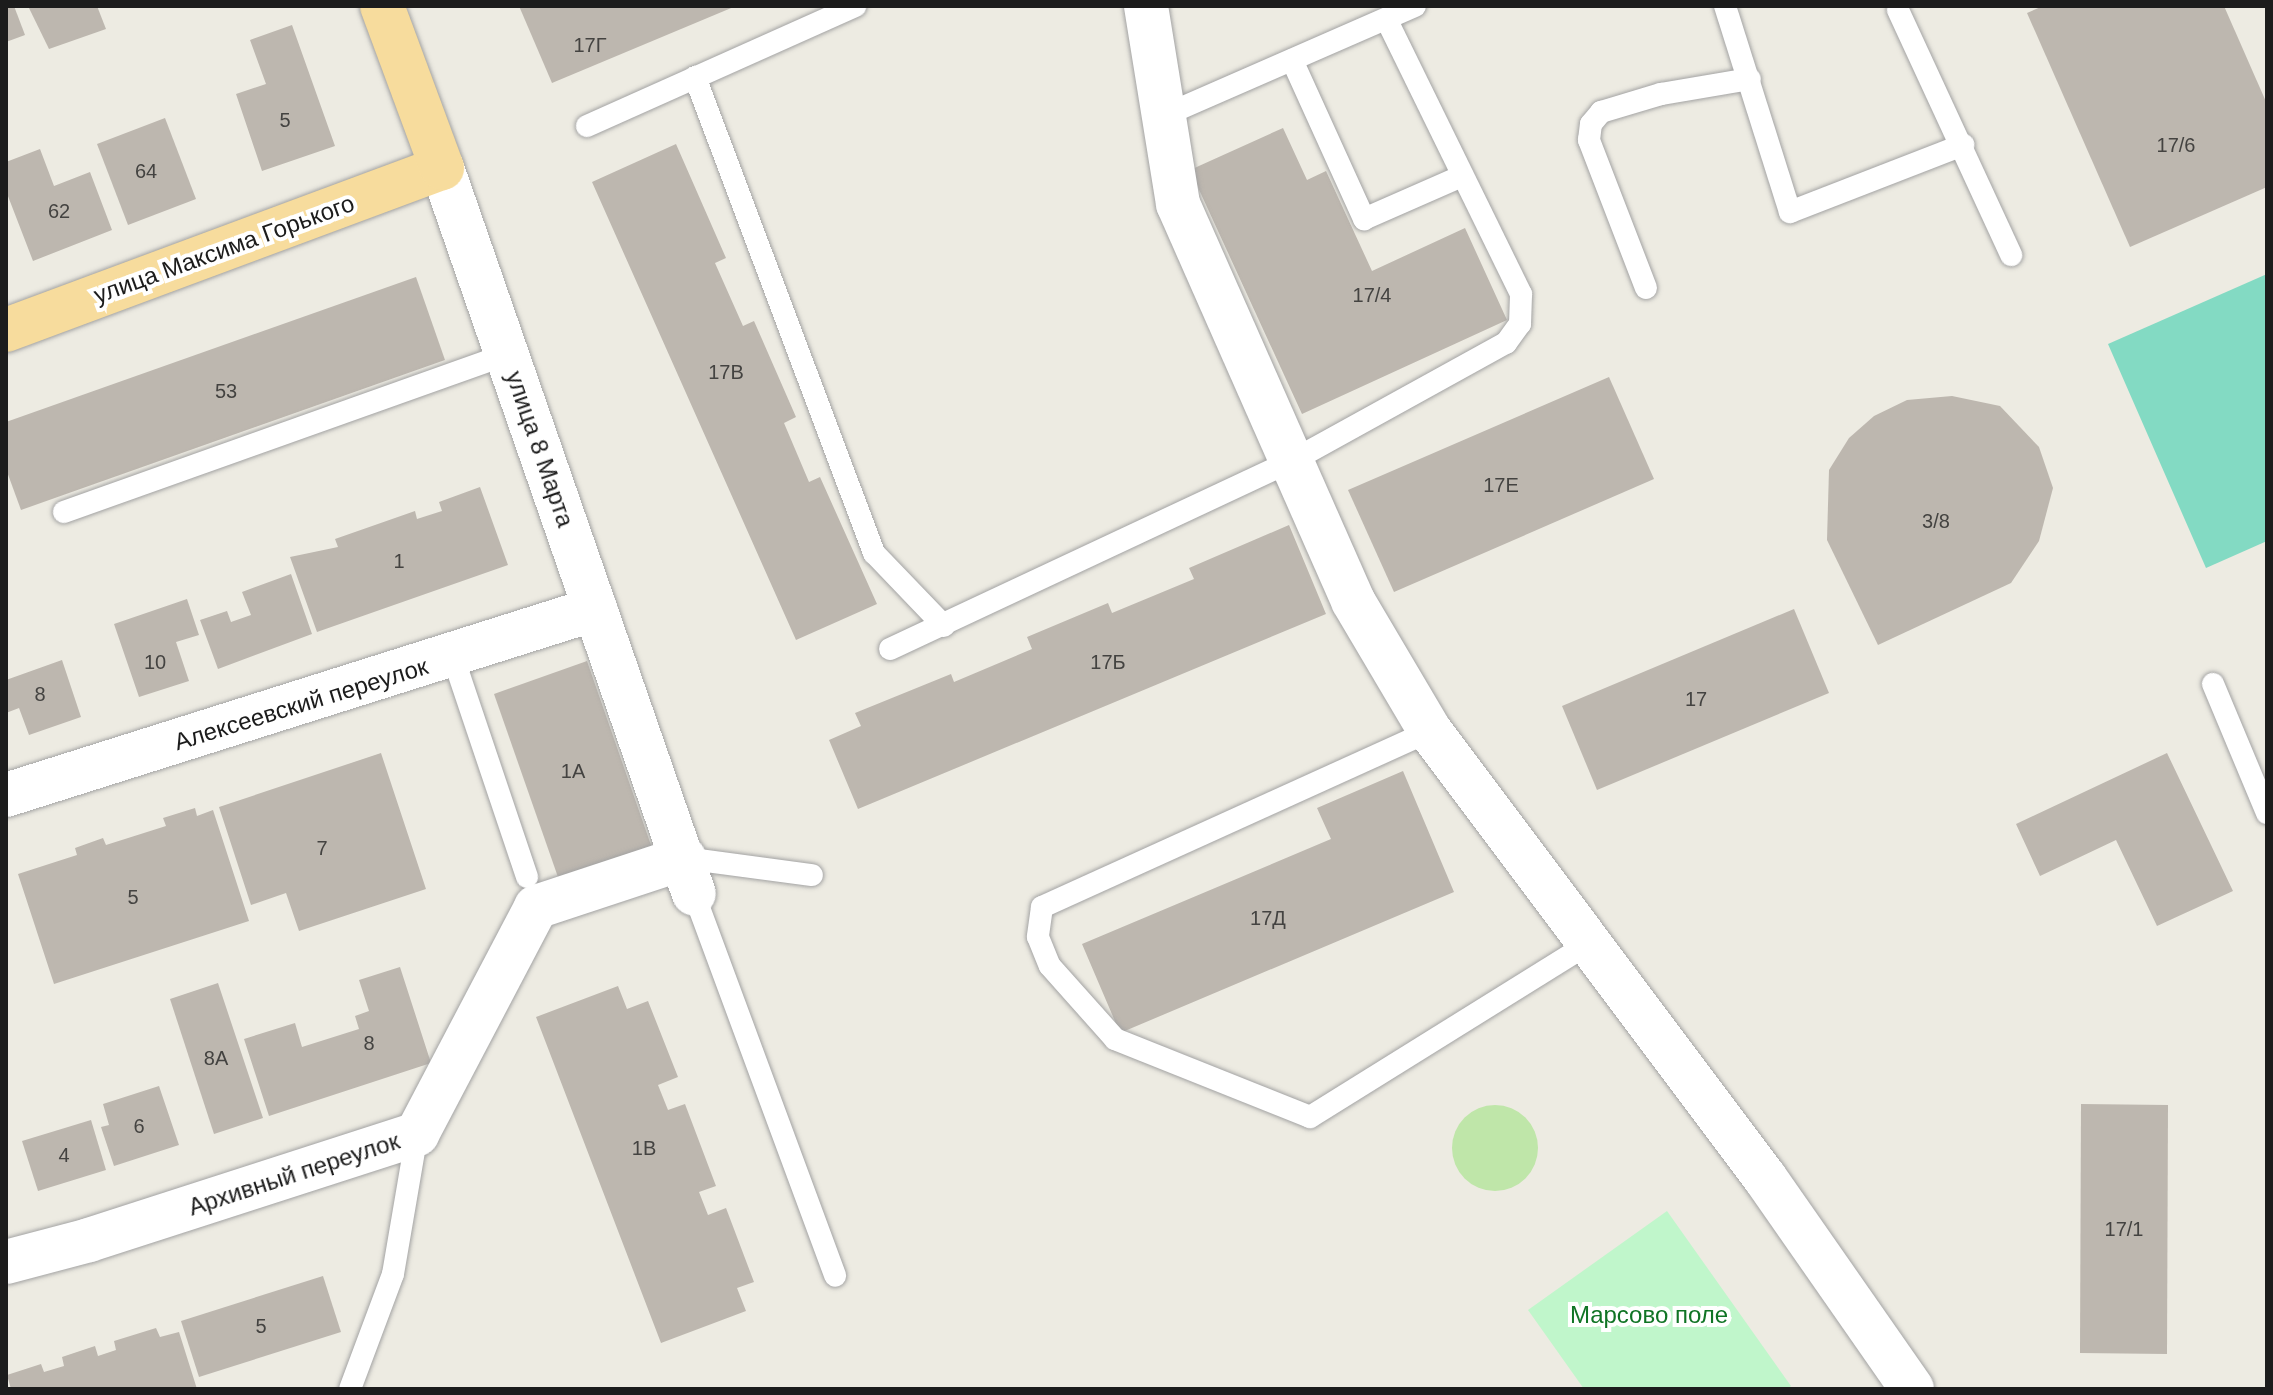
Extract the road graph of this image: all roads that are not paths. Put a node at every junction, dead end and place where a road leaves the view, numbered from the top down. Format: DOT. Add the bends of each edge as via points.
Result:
graph roads {
  1 [pos="382,6"];
  2 [pos="855,6"];
  3 [pos="1146,6"];
  4 [pos="1415,6"];
  5 [pos="1725,6"];
  6 [pos="1898,10"];
  7 [pos="1387,20"];
  8 [pos="1292,60"];
  9 [pos="695,77"];
  10 [pos="1750,79"];
  11 [pos="1163,116"];
  12 [pos="587,126"];
  13 [pos="1963,145"];
  14 [pos="442,168"];
  15 [pos="1462,176"];
  16 [pos="2011,255"];
  17 [pos="1646,288"];
  18 [pos="6,330"];
  19 [pos="507,354"];
  20 [pos="1290,462"];
  21 [pos="64,512"];
  22 [pos="595,609"];
  23 [pos="944,626"];
  24 [pos="890,649"];
  25 [pos="453,657"];
  26 [pos="2213,684"];
  27 [pos="1430,731"];
  28 [pos="6,795"];
  29 [pos="2267,813"];
  30 [pos="812,875"];
  31 [pos="689,876"];
  32 [pos="527,877"];
  33 [pos="1590,943"];
  34 [pos="417,1134"];
  35 [pos="6,1262"];
  36 [pos="835,1276"];
  37 [pos="350,1389"];
  38 [pos="1912,1389"];
  1 -- 14 [label="main road, улица 8 Марта"];
  2 -- 9 [label="lane"];
  3 -- 11 [label="street"];
  4 -- 7 [label="lane"];
  5 -- 10 [label="lane"];
  6 -- 13 [label="lane"];
  7 -- 8 [label="lane"];
  7 -- 15 [label="lane"];
  8 -- 11 [label="lane"];
  8 -- 15 [label="lane" via="1364,219"];
  9 -- 12 [label="lane"];
  9 -- 23 [label="lane" via="874,553"];
  10 -- 13 [label="lane" via="1790,212"];
  10 -- 17 [label="lane" via="1661,94 1601,112 1591,124 1589,140"];
  11 -- 20 [label="street" via="1178,204"];
  13 -- 16 [label="lane"];
  14 -- 18 [label="main road, улица Максима Горького"];
  14 -- 19 [label="street, улица 8 Марта"];
  15 -- 20 [label="lane" via="1521,294 1520,324 1506,343"];
  19 -- 21 [label="lane"];
  19 -- 22 [label="street, улица 8 Марта"];
  20 -- 23 [label="lane"];
  20 -- 27 [label="street" via="1353,601"];
  22 -- 25 [label="street, Алексеевский переулок"];
  22 -- 31 [label="street, улица 8 Марта"];
  23 -- 24 [label="lane"];
  25 -- 28 [label="street, Алексеевский переулок"];
  25 -- 32 [label="lane"];
  26 -- 29 [label="lane"];
  27 -- 33 [label="street"];
  27 -- 33 [label="lane" via="1042,907 1038,937 1050,966 1115,1039 1310,1117"];
  30 -- 31 [label="lane"];
  31 -- 34 [label="street, Архивный переулок" via="536,907"];
  31 -- 36 [label="lane"];
  33 -- 38 [label="street" via="1771,1186"];
  34 -- 35 [label="street, Архивный переулок"];
  34 -- 37 [label="lane" via="393,1274"];
}
